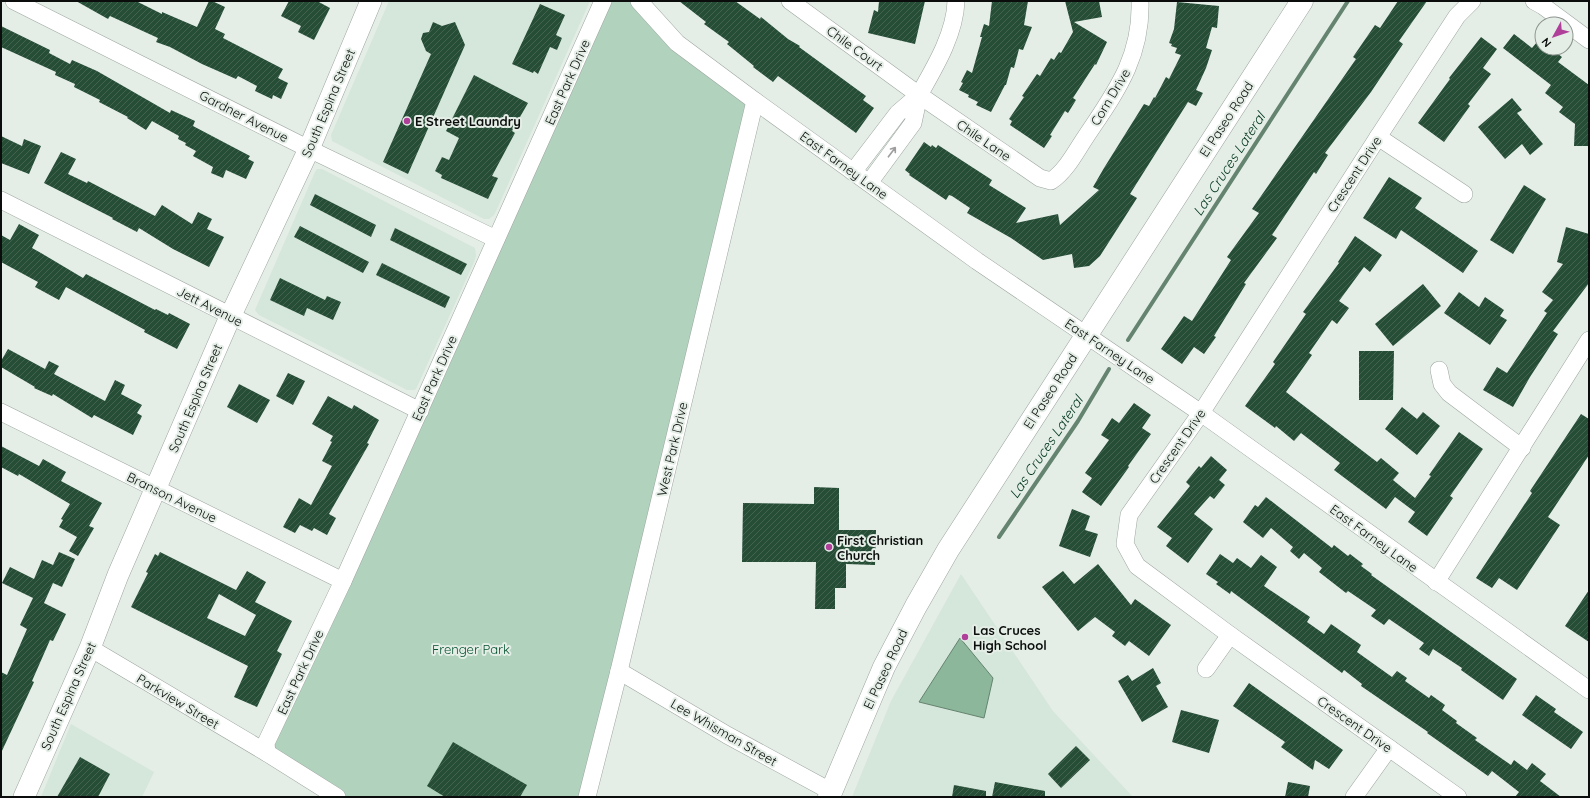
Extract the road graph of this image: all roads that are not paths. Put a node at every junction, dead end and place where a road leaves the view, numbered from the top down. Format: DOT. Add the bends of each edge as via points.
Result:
graph roads {
  1 [pos="14,1"];
  2 [pos="371,1"];
  3 [pos="603,1"];
  4 [pos="639,1"];
  5 [pos="790,1"];
  6 [pos="956,1"];
  7 [pos="1140,1"];
  8 [pos="1302,1"];
  9 [pos="1472,1"];
  10 [pos="1534,1"];
  11 [pos="1589,40"];
  12 [pos="919,95"];
  13 [pos="755,101"];
  14 [pos="1378,137"];
  15 [pos="309,149"];
  16 [pos="853,172"];
  17 [pos="1051,181"];
  18 [pos="869,183"];
  19 [pos="1464,194"];
  20 [pos="1,200"];
  21 [pos="496,239"];
  22 [pos="230,316"];
  23 [pos="1086,336"];
  24 [pos="1589,340"];
  25 [pos="1439,370"];
  26 [pos="420,411"];
  27 [pos="1,412"];
  28 [pos="1201,413"];
  29 [pos="1522,448"];
  30 [pos="156,488"];
  31 [pos="343,581"];
  32 [pos="1436,582"];
  33 [pos="1230,635"];
  34 [pos="90,648"];
  35 [pos="1206,669"];
  36 [pos="619,671"];
  37 [pos="1589,690"];
  38 [pos="1389,748"];
  39 [pos="267,753"];
  40 [pos="830,794"];
  41 [pos="24,797"];
  42 [pos="337,797"];
  43 [pos="587,797"];
  44 [pos="1354,797"];
  45 [pos="1458,797"];
  1 -- 15 [label="street, Gardner Avenue"];
  2 -- 15 [label="street, South Espina Street"];
  3 -- 21 [label="street, East Park Drive"];
  4 -- 13 [label="street, East Farney Lane" via="677,43"];
  5 -- 12 [label="street, Chile Court"];
  6 -- 12 [label="street" via="956,11 948,38"];
  7 -- 17 [label="street, Corn Drive" via="1137,41 1126,72 1116,92 1064,169"];
  8 -- 23 [label="main road, El Paseo Road"];
  9 -- 14 [label="street, Crescent Drive" via="1457,16"];
  10 -- 11 [label="street"];
  12 -- 16 [label="street" via="898,113"];
  12 -- 17 [label="street, Chile Lane" via="1040,178"];
  18 -- 12 [label="street, one-way" via="913,124"];
  13 -- 16 [label="street, East Farney Lane"];
  13 -- 36 [label="street, West Park Drive"];
  14 -- 19 [label="street"];
  14 -- 28 [label="street, Crescent Drive"];
  15 -- 21 [label="street, Gardner Avenue"];
  15 -- 22 [label="street, South Espina Street"];
  16 -- 18 [label="street, East Farney Lane"];
  18 -- 23 [label="street, East Farney Lane"];
  20 -- 22 [label="street, Jett Avenue"];
  21 -- 26 [label="street, East Park Drive"];
  22 -- 26 [label="street, Jett Avenue"];
  22 -- 30 [label="street, South Espina Street"];
  23 -- 28 [label="street, East Farney Lane" via="1130,363"];
  23 -- 40 [label="main road, El Paseo Road" via="953,542 916,606 884,667"];
  24 -- 29 [label="street"];
  25 -- 29 [label="street" via="1442,384 1449,393"];
  26 -- 31 [label="street, East Park Drive"];
  27 -- 30 [label="street, Branson Avenue"];
  28 -- 32 [label="street, East Farney Lane"];
  28 -- 33 [label="street, Crescent Drive" via="1129,515 1125,544 1137,566"];
  29 -- 32 [label="street"];
  30 -- 31 [label="street, Branson Avenue"];
  30 -- 34 [label="street, South Espina Street"];
  31 -- 39 [label="street, East Park Drive" via="266,743"];
  32 -- 37 [label="street, East Farney Lane"];
  33 -- 35 [label="street"];
  33 -- 38 [label="street, Crescent Drive"];
  34 -- 39 [label="street, Parkview Street"];
  34 -- 41 [label="street, South Espina Street"];
  36 -- 40 [label="street, Lee Whisman Street"];
  36 -- 43 [label="street, West Park Drive"];
  38 -- 44 [label="street"];
  38 -- 45 [label="street, Crescent Drive"];
  39 -- 42 [label="street, Parkview Street"];
}
